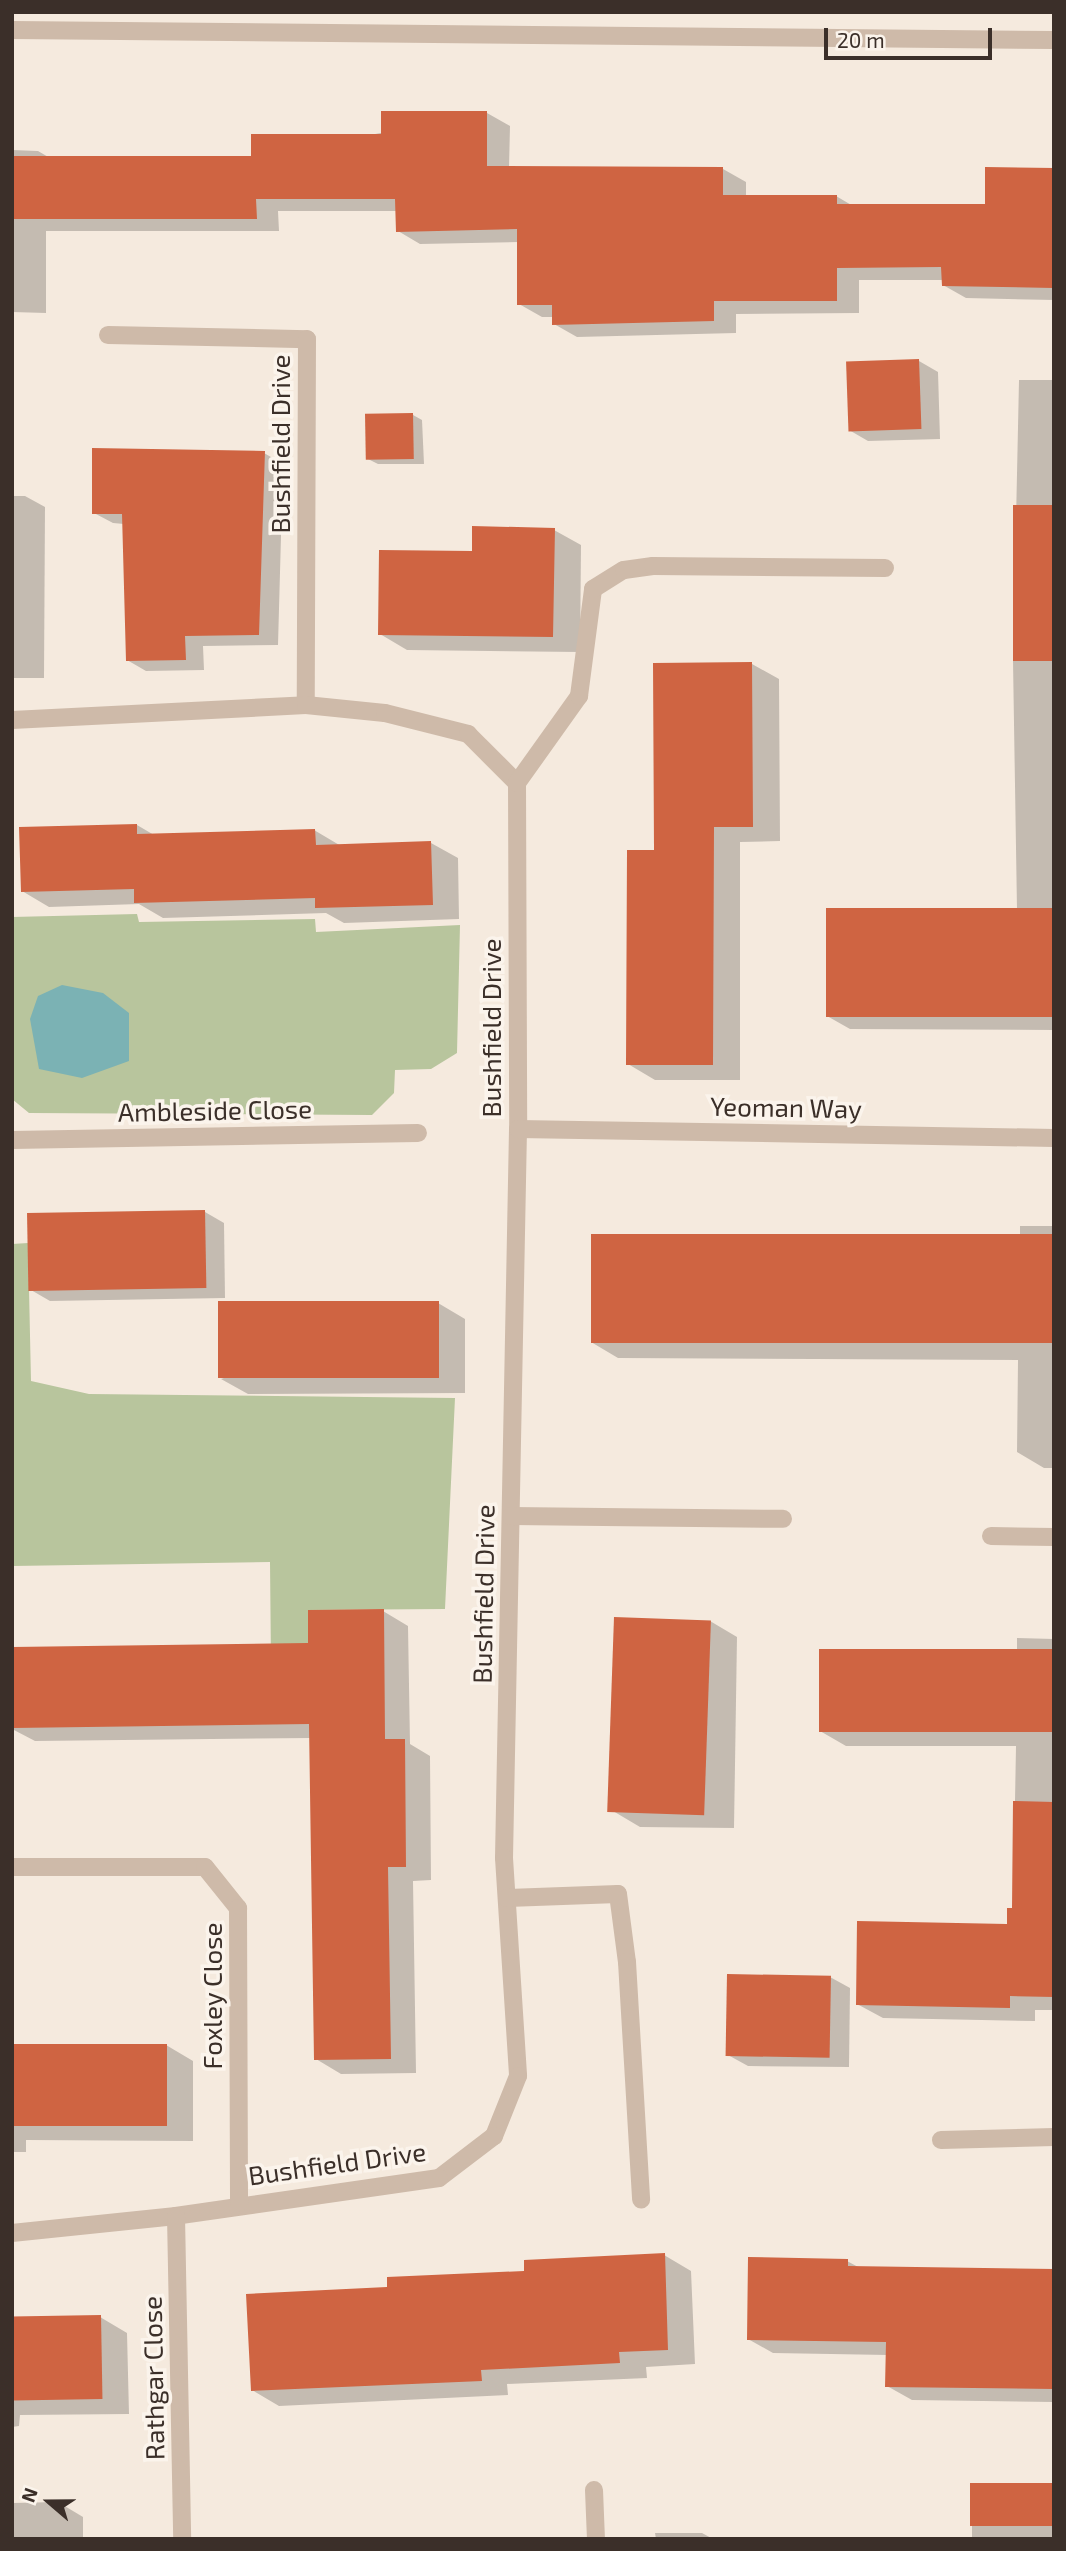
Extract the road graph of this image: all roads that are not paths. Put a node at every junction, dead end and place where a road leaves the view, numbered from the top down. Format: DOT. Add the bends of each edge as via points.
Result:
graph roads {
  1 [pos="12,30"];
  2 [pos="1054,40"];
  3 [pos="108,335"];
  4 [pos="885,568"];
  5 [pos="306,705"];
  6 [pos="12,720"];
  7 [pos="517,783"];
  8 [pos="518,1129"];
  9 [pos="418,1133"];
  10 [pos="1054,1138"];
  11 [pos="12,1140"];
  12 [pos="511,1516"];
  13 [pos="783,1519"];
  14 [pos="992,1536"];
  15 [pos="1054,1537"];
  16 [pos="12,1867"];
  17 [pos="507,1898"];
  18 [pos="1054,2137"];
  19 [pos="941,2140"];
  20 [pos="641,2200"];
  21 [pos="239,2203"];
  22 [pos="176,2216"];
  23 [pos="12,2233"];
  24 [pos="594,2490"];
  25 [pos="182,2539"];
  26 [pos="596,2539"];
  1 -- 2 [label="street"];
  3 -- 5 [label="street, Bushfield Drive" via="307,339"];
  4 -- 7 [label="street" via="653,566 624,570 593,589 579,696"];
  5 -- 6 [label="street"];
  5 -- 7 [label="street" via="385,713 468,734"];
  7 -- 8 [label="street, Bushfield Drive"];
  8 -- 10 [label="street, Yeoman Way"];
  8 -- 12 [label="street, Bushfield Drive"];
  9 -- 11 [label="street, Ambleside Close"];
  12 -- 13 [label="street"];
  12 -- 17 [label="street, Bushfield Drive"];
  14 -- 15 [label="street"];
  16 -- 21 [label="street, Foxley Close" via="205,1867 238,1908"];
  17 -- 20 [label="street" via="618,1894 627,1962"];
  17 -- 21 [label="street, Bushfield Drive" via="518,2076 494,2136 439,2178"];
  18 -- 19 [label="street"];
  21 -- 22 [label="street, Bushfield Drive"];
  22 -- 23 [label="street, Bushfield Drive"];
  22 -- 25 [label="street, Rathgar Close"];
  24 -- 26 [label="street"];
}
